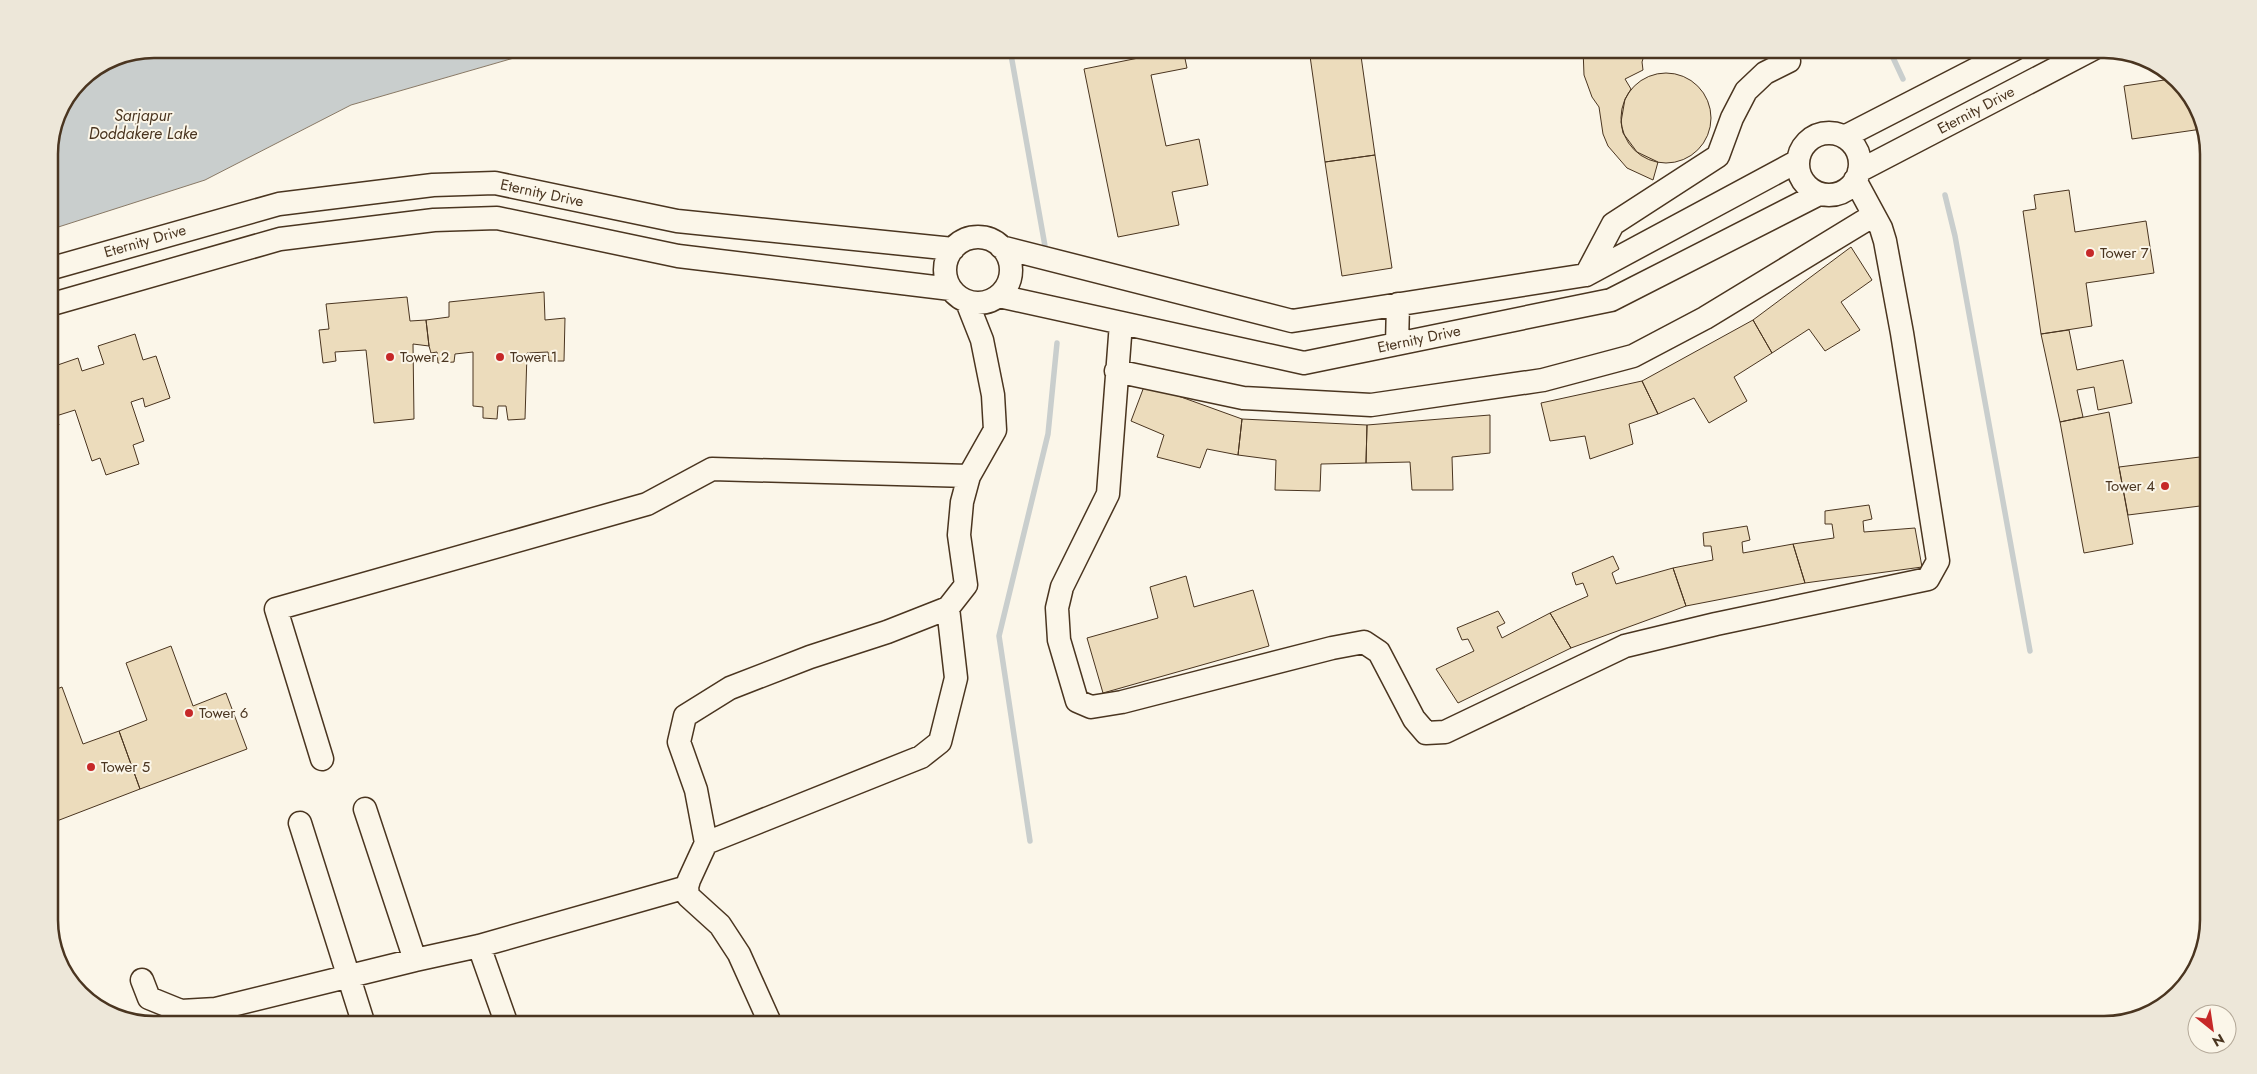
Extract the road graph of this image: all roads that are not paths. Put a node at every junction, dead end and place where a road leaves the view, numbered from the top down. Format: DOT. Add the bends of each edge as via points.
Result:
graph roads {
  1 [pos="1787,58"];
  2 [pos="1998,58"];
  3 [pos="2076,58"];
  4 [pos="1844,137"];
  5 [pos="1798,161"];
  6 [pos="1857,176"];
  7 [pos="1819,194"];
  8 [pos="1874,215"];
  9 [pos="1001,247"];
  10 [pos="953,249"];
  11 [pos="58,266"];
  12 [pos="1586,275"];
  13 [pos="959,296"];
  14 [pos="999,296"];
  15 [pos="58,302"];
  16 [pos="1398,304"];
  17 [pos="1121,323"];
  18 [pos="1397,344"];
  19 [pos="1116,371"];
  20 [pos="969,476"];
  21 [pos="948,608"];
  22 [pos="322,759"];
  23 [pos="365,809"];
  24 [pos="300,823"];
  25 [pos="706,843"];
  26 [pos="687,887"];
  27 [pos="479,946"];
  28 [pos="415,960"];
  29 [pos="348,977"];
  30 [pos="142,980"];
  31 [pos="361,1016"];
  32 [pos="504,1016"];
  33 [pos="767,1016"];
  1 -- 12 [label="street" via="1789,62 1765,73 1746,91 1718,156 1613,224"];
  2 -- 4 [label="street"];
  3 -- 6 [label="street, Eternity Drive"];
  4 -- 5 [label="street" via="1834,134 1815,136 1800,151"];
  4 -- 6 [label="street" via="1857,152"];
  5 -- 7 [label="street" via="1802,181"];
  5 -- 12 [label="street"];
  6 -- 7 [label="street, Eternity Drive" via="1840,193"];
  6 -- 8 [label="street"];
  7 -- 18 [label="street, Eternity Drive" via="1611,300"];
  8 -- 19 [label="street" via="1705,318 1633,356 1543,380 1371,405 1243,398"];
  8 -- 19 [label="street" via="1885,241 1938,561 1928,579 1624,646 1445,732 1426,733 1414,719 1379,652 1364,642 1122,702 1091,708 1076,701 1058,640 1057,608 1062,587 1108,494"];
  9 -- 10 [label="street" via="992,240 976,238 960,242"];
  9 -- 14 [label="street" via="1009,261 1010,278"];
  9 -- 16 [label="street" via="1292,321"];
  10 -- 11 [label="street, Eternity Drive" via="677,221 495,183 433,185 279,204"];
  10 -- 13 [label="street" via="947,258 946,280"];
  12 -- 16 [label="street"];
  13 -- 14 [label="street, Eternity Drive" via="984,303"];
  13 -- 15 [label="street, Eternity Drive" via="678,256 497,218 434,220 280,239"];
  13 -- 20 [label="street" via="982,340 993,395 995,430"];
  14 -- 17 [label="street, Eternity Drive"];
  16 -- 18 [label="street"];
  17 -- 18 [label="street, Eternity Drive" via="1304,363"];
  17 -- 19 [label="street"];
  20 -- 21 [label="street" via="962,502 959,535 966,584"];
  20 -- 22 [label="street" via="712,469 647,504 276,609"];
  21 -- 25 [label="street" via="956,678 940,742 921,757"];
  21 -- 25 [label="street" via="730,688 684,716 679,742 696,790"];
  23 -- 28 [label="street"];
  24 -- 29 [label="street"];
  25 -- 26 [label="street"];
  26 -- 27 [label="street"];
  26 -- 33 [label="street" via="688,896 720,925 739,954"];
  27 -- 28 [label="street"];
  27 -- 32 [label="street"];
  28 -- 29 [label="street"];
  29 -- 30 [label="street" via="216,1009 181,1011 149,998"];
  29 -- 31 [label="street"];
}
